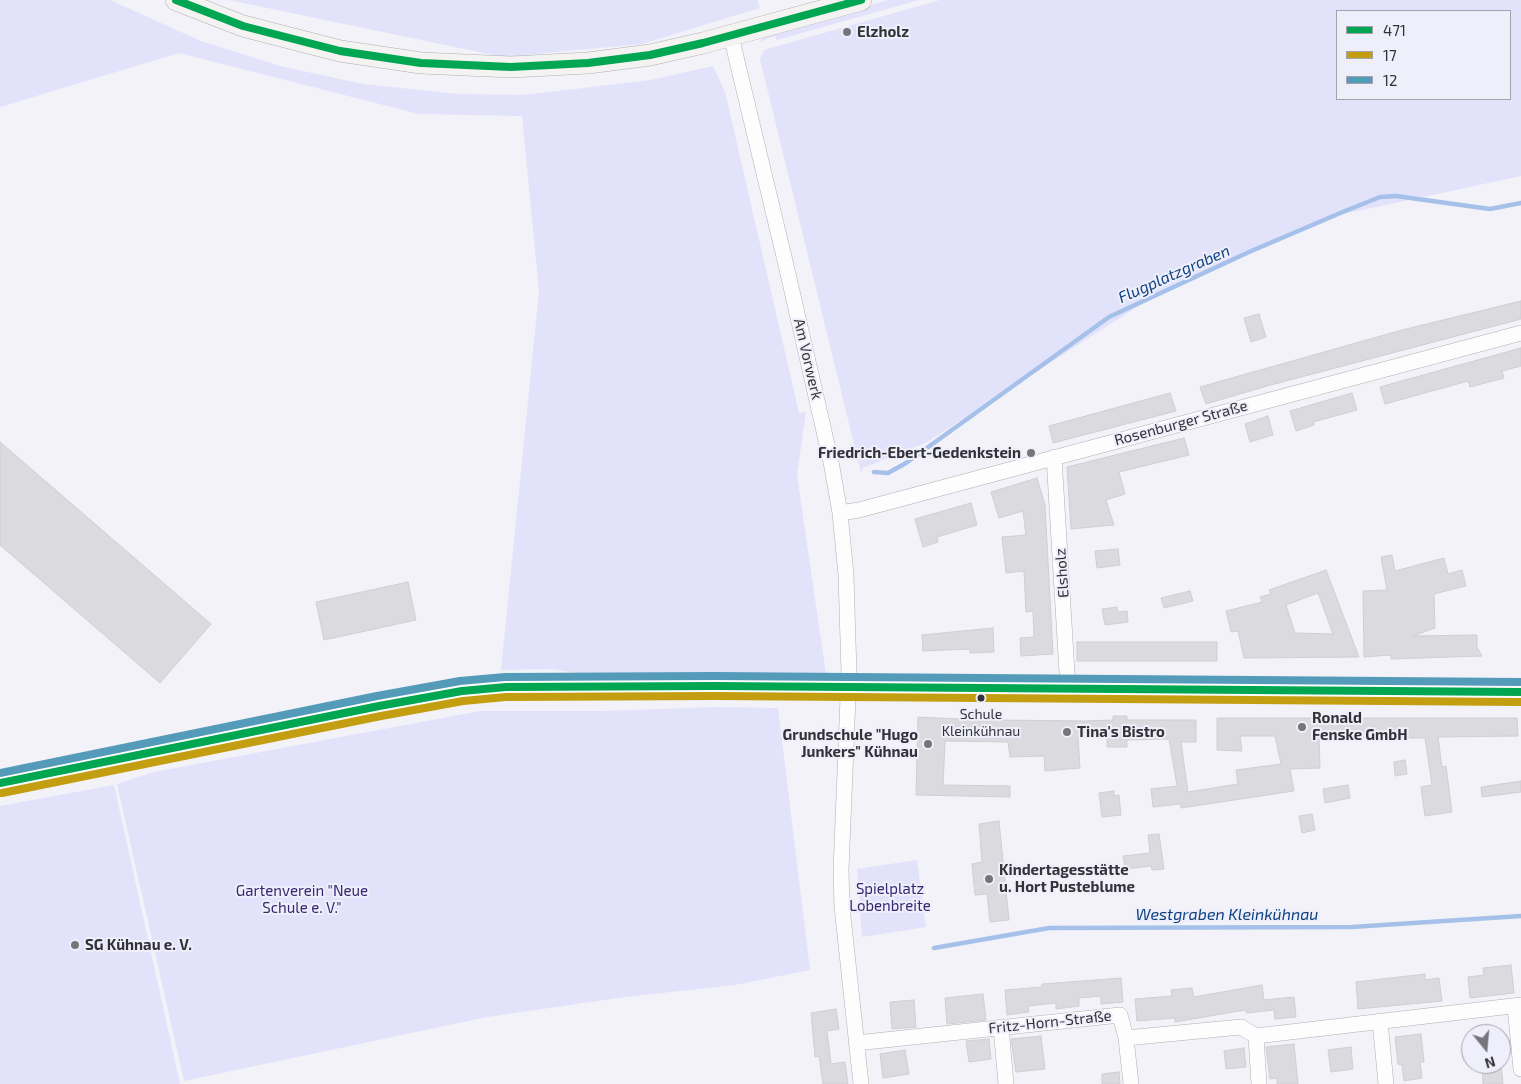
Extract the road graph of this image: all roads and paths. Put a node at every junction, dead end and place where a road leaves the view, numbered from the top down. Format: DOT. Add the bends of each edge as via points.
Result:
graph roads {
  1 [pos="176,0"];
  2 [pos="860,0"];
  3 [pos="731,36"];
  4 [pos="1521,333"];
  5 [pos="1054,457"];
  6 [pos="840,513"];
  7 [pos="849,687"];
  8 [pos="1068,689"];
  9 [pos="1521,692"];
  10 [pos="0,783"];
  11 [pos="1518,1005"];
  12 [pos="1380,1021"];
  13 [pos="1001,1027"];
  14 [pos="1256,1036"];
  15 [pos="1126,1038"];
  16 [pos="856,1043"];
  17 [pos="1521,1069"];
  18 [pos="861,1084"];
  19 [pos="1006,1084"];
  20 [pos="1131,1084"];
  21 [pos="1259,1084"];
  22 [pos="1386,1084"];
  1 -- 3 [label="main road" via="243,26 309,44 379,58 452,66 534,67 588,63 659,53"];
  2 -- 3 [label="main road"];
  3 -- 6 [label="street, Am Vorwerk" via="786,265"];
  4 -- 5 [label="street, Rosenburger Straße"];
  5 -- 6 [label="street, Rosenburger Straße"];
  5 -- 8 [label="street, Elsholz"];
  6 -- 7 [label="street, Am Vorwerk" via="846,575"];
  7 -- 8 [label="street"];
  7 -- 10 [label="street" via="544,686 477,689"];
  7 -- 16 [label="street, Am Vorwerk" via="841,870 844,939"];
  8 -- 9 [label="street"];
  11 -- 12 [label="street, Fritz-Horn-Straße"];
  11 -- 17 [label="street"];
  12 -- 14 [label="street, Fritz-Horn-Straße"];
  12 -- 22 [label="street"];
  13 -- 15 [label="street, Fritz-Horn-Straße" via="1120,1015"];
  13 -- 16 [label="street, Fritz-Horn-Straße"];
  13 -- 19 [label="street"];
  14 -- 15 [label="street, Fritz-Horn-Straße" via="1241,1027"];
  14 -- 21 [label="street"];
  15 -- 20 [label="street"];
  16 -- 18 [label="street, Am Vorwerk"];
}
